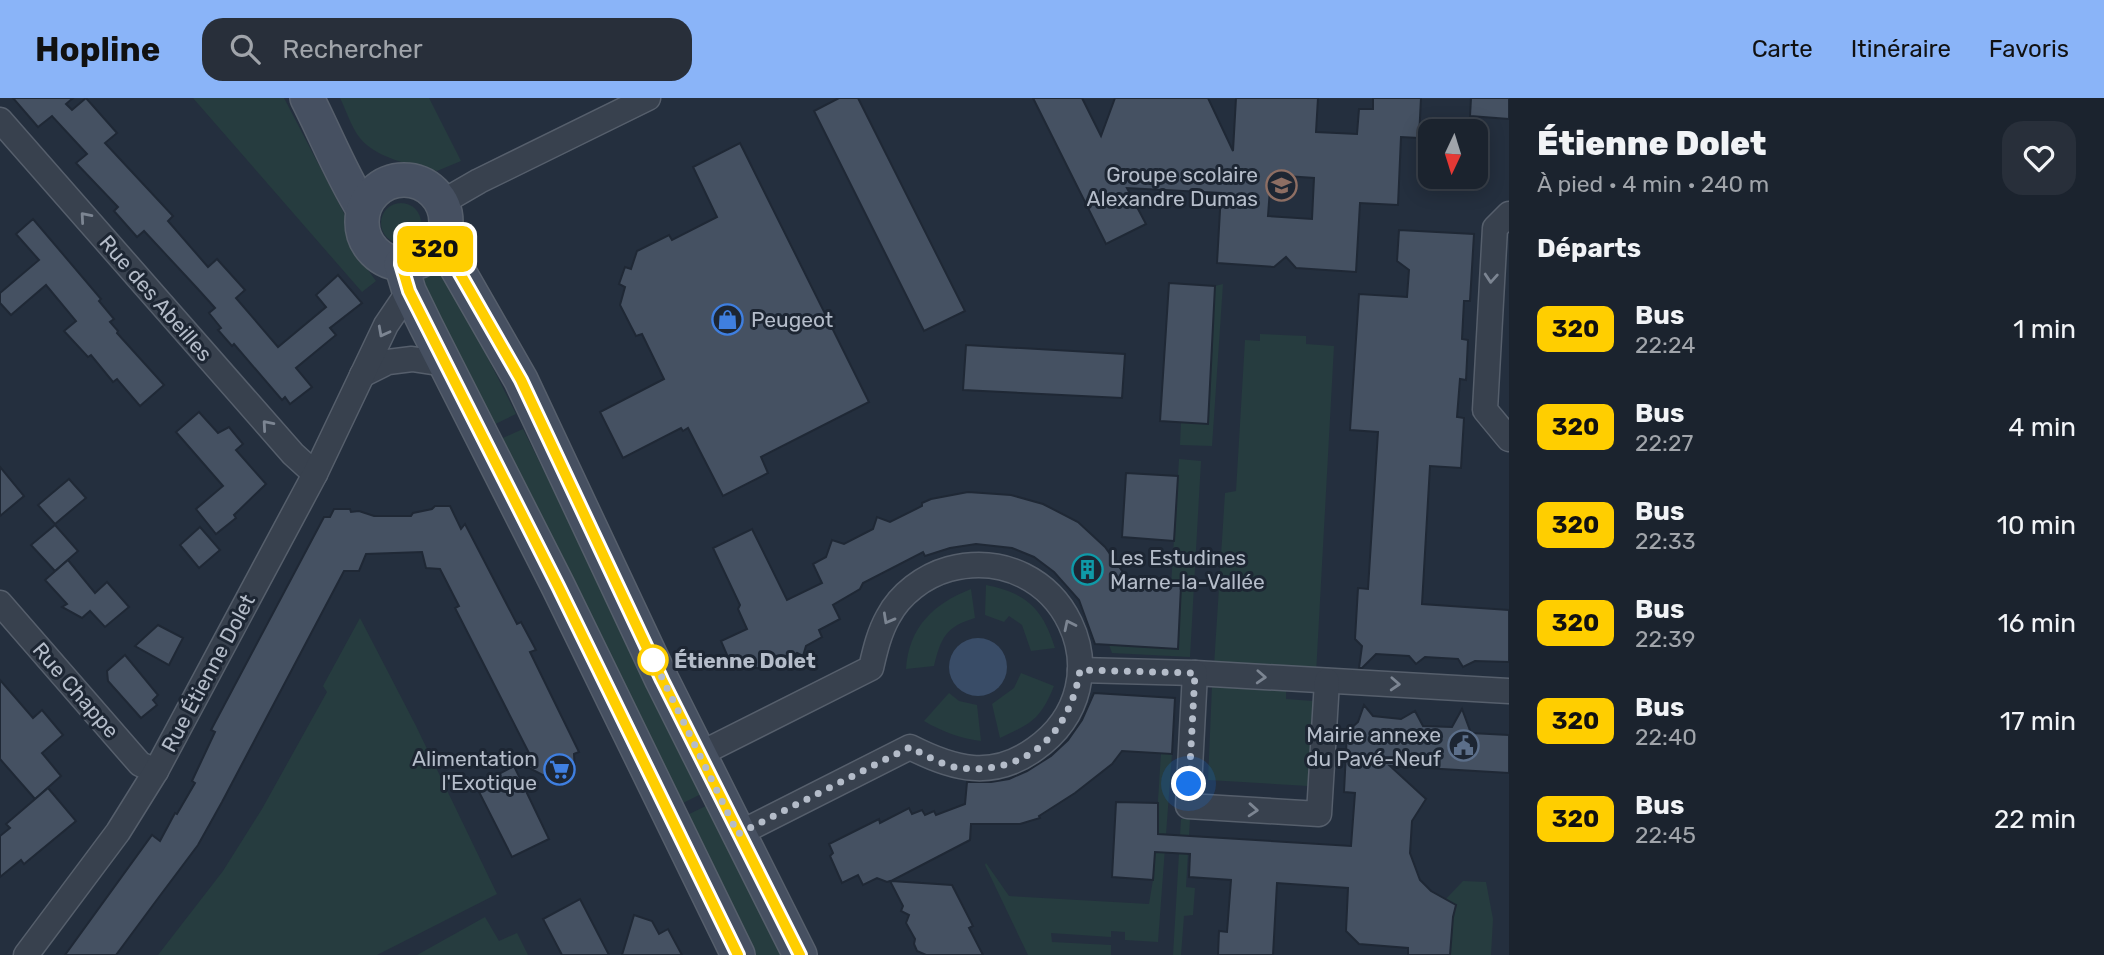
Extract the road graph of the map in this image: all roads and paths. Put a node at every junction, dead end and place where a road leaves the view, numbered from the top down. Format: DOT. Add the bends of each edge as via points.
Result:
graph roads {
  1 [pos="307,98"];
  2 [pos="648,98"];
  3 [pos="0,120"];
  4 [pos="326,135"];
  5 [pos="390,182"];
  6 [pos="442,203"];
  7 [pos="363,209"];
  8 [pos="1508,215"];
  9 [pos="442,242"];
  10 [pos="405,278"];
  11 [pos="445,364"];
  12 [pos="362,374"];
  13 [pos="1509,439"];
  14 [pos="315,474"];
  15 [pos="0,603"];
  16 [pos="1080,670"];
  17 [pos="1195,673"];
  18 [pos="1327,681"];
  19 [pos="1509,691"];
  20 [pos="699,754"];
  21 [pos="156,771"];
  22 [pos="738,834"];
  23 [pos="26,955"];
  24 [pos="738,955"];
  25 [pos="800,955"];
  1 -- 4 [label="main road"];
  2 -- 6 [label="street"];
  14 -- 3 [label="street, Rue des Abeilles, one-way"];
  4 -- 5 [label="main road"];
  4 -- 7 [label="main road"];
  5 -- 6 [label="main road" via="410,180 426,186"];
  5 -- 7 [label="main road" via="372,194"];
  6 -- 9 [label="main road" via="446,222"];
  7 -- 10 [label="main road" via="362,231 371,250"];
  8 -- 13 [label="street, one-way" via="1495,228 1485,410"];
  9 -- 10 [label="main road"];
  9 -- 20 [label="main road" via="521,380"];
  10 -- 11 [label="main road"];
  10 -- 12 [label="street, Rue Étienne Dolet, one-way"];
  11 -- 12 [label="street" via="412,359 388,362"];
  11 -- 24 [label="main road"];
  12 -- 14 [label="street, Rue Étienne Dolet"];
  14 -- 21 [label="street, Rue Étienne Dolet"];
  15 -- 21 [label="street, Rue Chappe" via="140,764"];
  16 -- 17 [label="street"];
  16 -- 20 [label="street, one-way" via="1070,622 1049,593 1031,579 998,566 969,564 935,573 911,588 888,615 871,668"];
  16 -- 22 [label="street" via="1065,720 1051,738 1022,759 987,768 958,768 910,747"];
  17 -- 18 [label="street, one-way"];
  17 -- 18 [label="street, one-way" via="1188,806 1319,814"];
  18 -- 19 [label="street, one-way"];
  20 -- 22 [label="main road"];
  21 -- 23 [label="street, Rue Étienne Dolet" via="118,832"];
  22 -- 25 [label="main road"];
}
